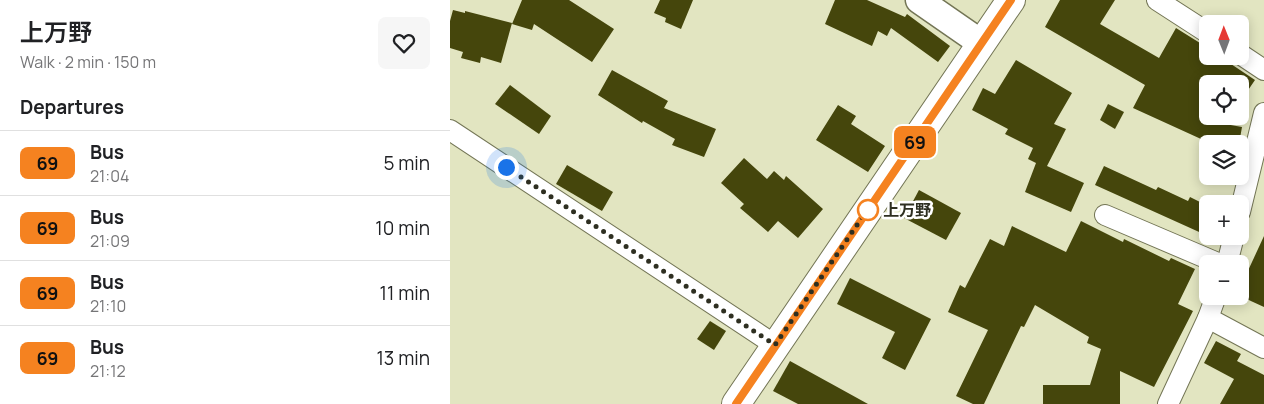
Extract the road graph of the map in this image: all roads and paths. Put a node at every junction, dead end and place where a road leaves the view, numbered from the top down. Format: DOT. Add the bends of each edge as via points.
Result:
graph roads {
  1 [pos="919,0"];
  2 [pos="1011,0"];
  3 [pos="1158,0"];
  4 [pos="1199,27"];
  5 [pos="981,43"];
  6 [pos="1249,60"];
  7 [pos="1264,70"];
  8 [pos="1264,113"];
  9 [pos="450,130"];
  10 [pos="1244,195"];
  11 [pos="1105,215"];
  12 [pos="1199,255"];
  13 [pos="1213,305"];
  14 [pos="1208,318"];
  15 [pos="775,345"];
  16 [pos="1264,348"];
  17 [pos="736,404"];
  18 [pos="1168,404"];
  1 -- 5 [label="street"];
  2 -- 5 [label="main road"];
  3 -- 4 [label="street"];
  5 -- 15 [label="main road"];
  6 -- 7 [label="street"];
  8 -- 10 [label="street"];
  9 -- 15 [label="street"];
  11 -- 12 [label="street"];
  13 -- 14 [label="street"];
  14 -- 16 [label="street"];
  14 -- 18 [label="street"];
  15 -- 17 [label="main road"];
}
